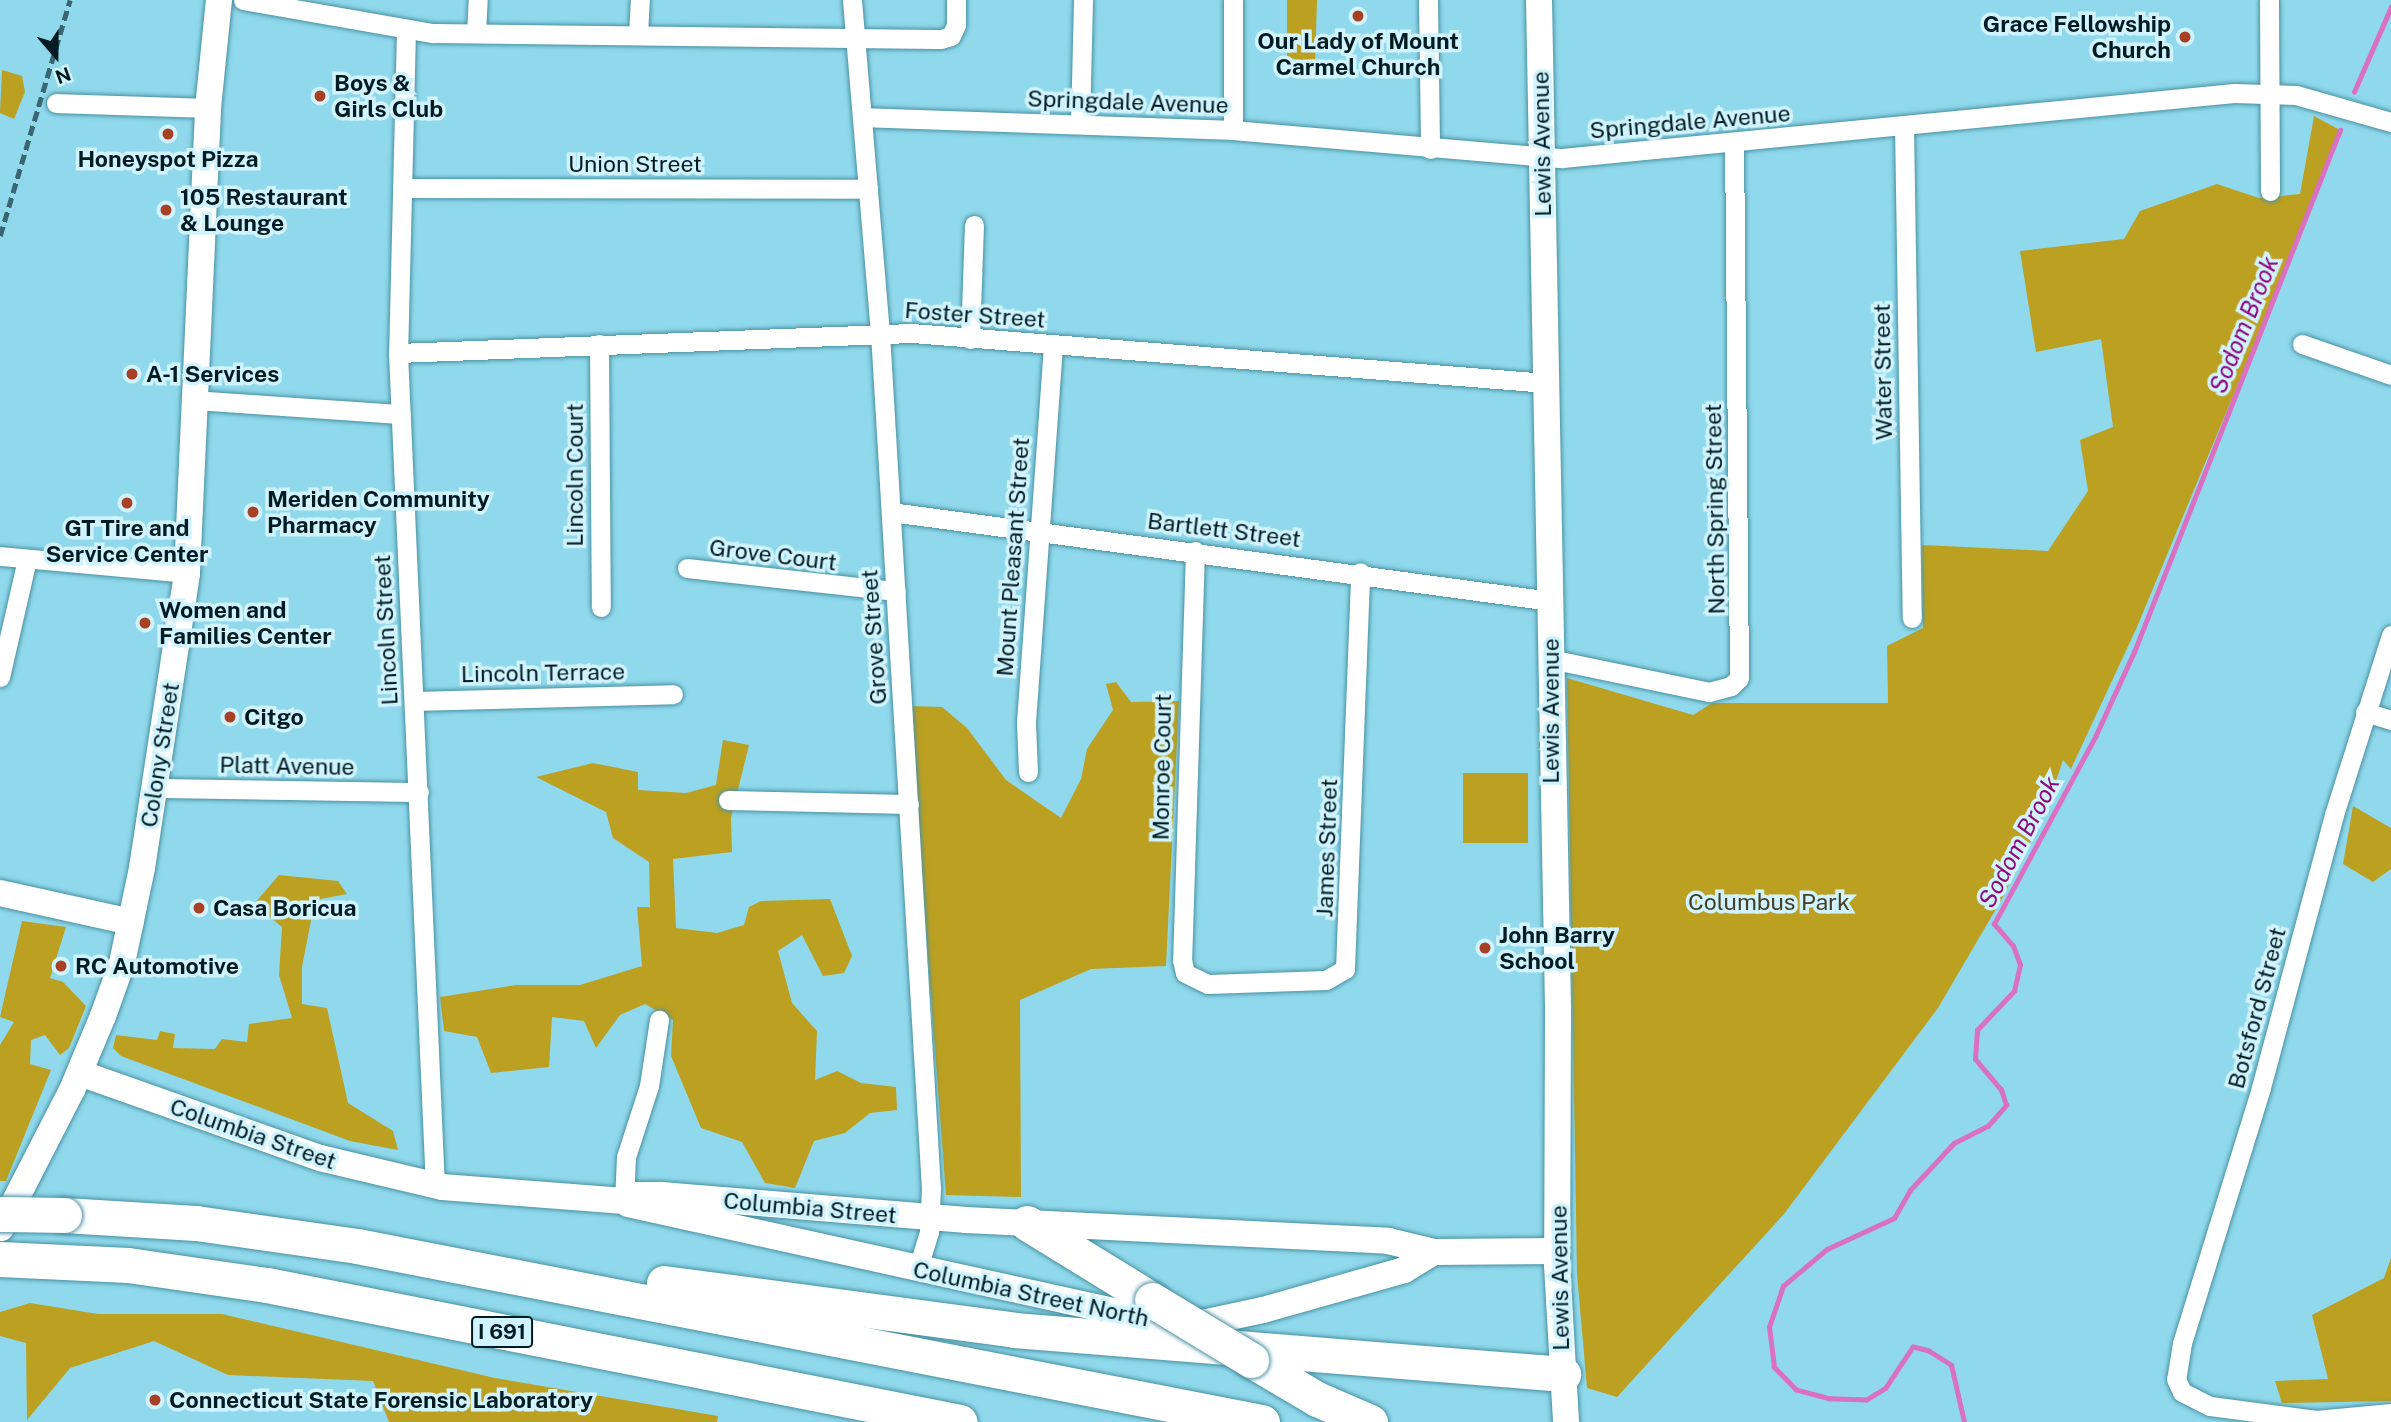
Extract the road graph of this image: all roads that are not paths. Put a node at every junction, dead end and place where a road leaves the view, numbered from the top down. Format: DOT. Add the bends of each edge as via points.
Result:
graph roads {
  1 [pos="219,0"];
  2 [pos="243,0"];
  3 [pos="478,0"];
  4 [pos="640,0"];
  5 [pos="852,0"];
  6 [pos="956,0"];
  7 [pos="1083,0"];
  8 [pos="1233,0"];
  9 [pos="1428,0"];
  10 [pos="1539,0"];
  11 [pos="2269,0"];
  12 [pos="406,30"];
  13 [pos="475,33"];
  14 [pos="638,35"];
  15 [pos="855,38"];
  16 [pos="2269,93"];
  17 [pos="55,103"];
  18 [pos="208,108"];
  19 [pos="862,117"];
  20 [pos="2391,122"];
  21 [pos="1080,124"];
  22 [pos="1904,125"];
  23 [pos="1233,130"];
  24 [pos="1734,142"];
  25 [pos="1430,149"];
  26 [pos="1542,157"];
  27 [pos="402,188"];
  28 [pos="868,189"];
  29 [pos="2270,191"];
  30 [pos="974,225"];
  31 [pos="880,333"];
  32 [pos="970,339"];
  33 [pos="600,344"];
  34 [pos="2302,344"];
  35 [pos="1052,345"];
  36 [pos="398,353"];
  37 [pos="2391,375"];
  38 [pos="1548,383"];
  39 [pos="194,400"];
  40 [pos="401,414"];
  41 [pos="891,512"];
  42 [pos="1040,531"];
  43 [pos="1195,551"];
  44 [pos="0,556"];
  45 [pos="27,559"];
  46 [pos="687,568"];
  47 [pos="1360,572"];
  48 [pos="187,573"];
  49 [pos="896,591"];
  50 [pos="1551,601"];
  51 [pos="601,607"];
  52 [pos="1912,618"];
  53 [pos="2391,635"];
  54 [pos="1550,659"];
  55 [pos="0,677"];
  56 [pos="673,694"];
  57 [pos="414,701"];
  58 [pos="2365,712"];
  59 [pos="2391,720"];
  60 [pos="1028,772"];
  61 [pos="155,788"];
  62 [pos="419,792"];
  63 [pos="728,800"];
  64 [pos="909,804"];
  65 [pos="0,893"];
  66 [pos="131,922"];
  67 [pos="1193,980"];
  68 [pos="659,1020"];
  69 [pos="80,1073"];
  70 [pos="435,1186"];
  71 [pos="624,1201"];
  72 [pos="0,1214"];
  73 [pos="931,1218"];
  74 [pos="1027,1223"];
  75 [pos="0,1230"];
  76 [pos="1558,1251"];
  77 [pos="1434,1252"];
  78 [pos="0,1259"];
  79 [pos="474,1268"];
  80 [pos="918,1269"];
  81 [pos="24,1274"];
  82 [pos="1563,1374"];
  83 [pos="2391,1413"];
  84 [pos="960,1422"];
  85 [pos="1262,1422"];
  86 [pos="1370,1422"];
  87 [pos="1566,1422"];
  1 -- 18 [label="main road, Colony Street"];
  2 -- 12 [label="street"];
  3 -- 13 [label="street"];
  4 -- 14 [label="street"];
  5 -- 15 [label="street, Grove Street"];
  6 -- 15 [label="street" via="951,36"];
  7 -- 21 [label="street"];
  8 -- 23 [label="street"];
  9 -- 25 [label="street"];
  10 -- 26 [label="main road, Lewis Avenue"];
  11 -- 16 [label="street"];
  12 -- 13 [label="street"];
  12 -- 27 [label="street, Lincoln Street"];
  13 -- 14 [label="street"];
  14 -- 15 [label="street"];
  15 -- 19 [label="street, Grove Street"];
  16 -- 20 [label="street, Springdale Avenue" via="2296,95"];
  16 -- 22 [label="street, Springdale Avenue"];
  16 -- 29 [label="street"];
  17 -- 18 [label="street"];
  18 -- 39 [label="main road, Colony Street"];
  19 -- 21 [label="street, Springdale Avenue"];
  19 -- 28 [label="street, Grove Street"];
  21 -- 23 [label="street, Springdale Avenue"];
  22 -- 24 [label="street, Springdale Avenue"];
  22 -- 52 [label="street, Water Street"];
  23 -- 25 [label="street, Springdale Avenue"];
  24 -- 26 [label="street, Springdale Avenue"];
  24 -- 54 [label="street, North Spring Street" via="1739,678 1731,686 1709,692"];
  25 -- 26 [label="street, Springdale Avenue"];
  26 -- 38 [label="main road, Lewis Avenue"];
  27 -- 28 [label="street, Union Street"];
  27 -- 36 [label="street, Lincoln Street"];
  28 -- 31 [label="street, Grove Street"];
  30 -- 32 [label="street"];
  31 -- 32 [label="street, Foster Street"];
  31 -- 33 [label="street, Foster Street"];
  31 -- 41 [label="street, Grove Street"];
  32 -- 35 [label="street, Foster Street"];
  33 -- 36 [label="street, Foster Street"];
  33 -- 51 [label="street, Lincoln Court"];
  34 -- 37 [label="street"];
  35 -- 38 [label="street, Foster Street"];
  35 -- 42 [label="street, Mount Pleasant Street"];
  36 -- 40 [label="street, Lincoln Street"];
  38 -- 50 [label="main road, Lewis Avenue"];
  39 -- 40 [label="street"];
  39 -- 48 [label="main road, Colony Street"];
  40 -- 57 [label="street, Lincoln Street"];
  41 -- 42 [label="street, Bartlett Street"];
  41 -- 49 [label="street, Grove Street"];
  42 -- 43 [label="street, Bartlett Street"];
  42 -- 60 [label="street, Mount Pleasant Street" via="1026,722"];
  43 -- 47 [label="street, Bartlett Street"];
  43 -- 67 [label="street, Monroe Court" via="1182,960 1185,973"];
  44 -- 45 [label="street"];
  45 -- 48 [label="street"];
  45 -- 55 [label="street"];
  46 -- 49 [label="street, Grove Court"];
  47 -- 50 [label="street, Bartlett Street"];
  47 -- 67 [label="street, James Street" via="1345,969 1326,980 1208,984"];
  48 -- 61 [label="main road, Colony Street"];
  49 -- 64 [label="street, Grove Street"];
  50 -- 54 [label="main road, Lewis Avenue"];
  53 -- 58 [label="street, Botsford Street"];
  54 -- 76 [label="main road, Lewis Avenue"];
  56 -- 57 [label="street, Lincoln Terrace"];
  57 -- 62 [label="street, Lincoln Street"];
  58 -- 59 [label="street"];
  58 -- 83 [label="street, Botsford Street" via="2223,1219 2182,1343 2176,1379 2182,1392 2210,1406 2316,1420"];
  61 -- 62 [label="street, Platt Avenue"];
  61 -- 66 [label="main road, Colony Street"];
  62 -- 70 [label="street, Lincoln Street"];
  63 -- 64 [label="street"];
  64 -- 73 [label="street, Grove Street"];
  65 -- 66 [label="main road"];
  66 -- 69 [label="main road, Colony Street" via="115,983"];
  68 -- 71 [label="street" via="649,1086 625,1157"];
  69 -- 70 [label="main road, Columbia Street" via="320,1158"];
  69 -- 75 [label="main road, Colony Street"];
  70 -- 71 [label="main road, Columbia Street"];
  71 -- 73 [label="main road, Columbia Street" via="657,1195"];
  71 -- 80 [label="main road, Columbia Street North" via="645,1210"];
  72 -- 79 [label="highway, I 691, bridge" via="257,1230"];
  73 -- 74 [label="main road, Columbia Street"];
  73 -- 80 [label="street, Grove Street"];
  74 -- 77 [label="main road, Columbia Street" via="1395,1242"];
  74 -- 86 [label="highway, bridge" via="1317,1399"];
  76 -- 77 [label="main road, Columbia Street"];
  76 -- 82 [label="main road, Lewis Avenue"];
  77 -- 80 [label="main road, Columbia Street North" via="1396,1272 1249,1313 1190,1323 1143,1319"];
  78 -- 81 [label="highway, I 691"];
  79 -- 82 [label="highway" via="518,1261 1014,1330"];
  79 -- 85 [label="highway, I 691"];
  81 -- 84 [label="highway, I 691" via="213,1276"];
  82 -- 87 [label="main road, Lewis Avenue"];
}
